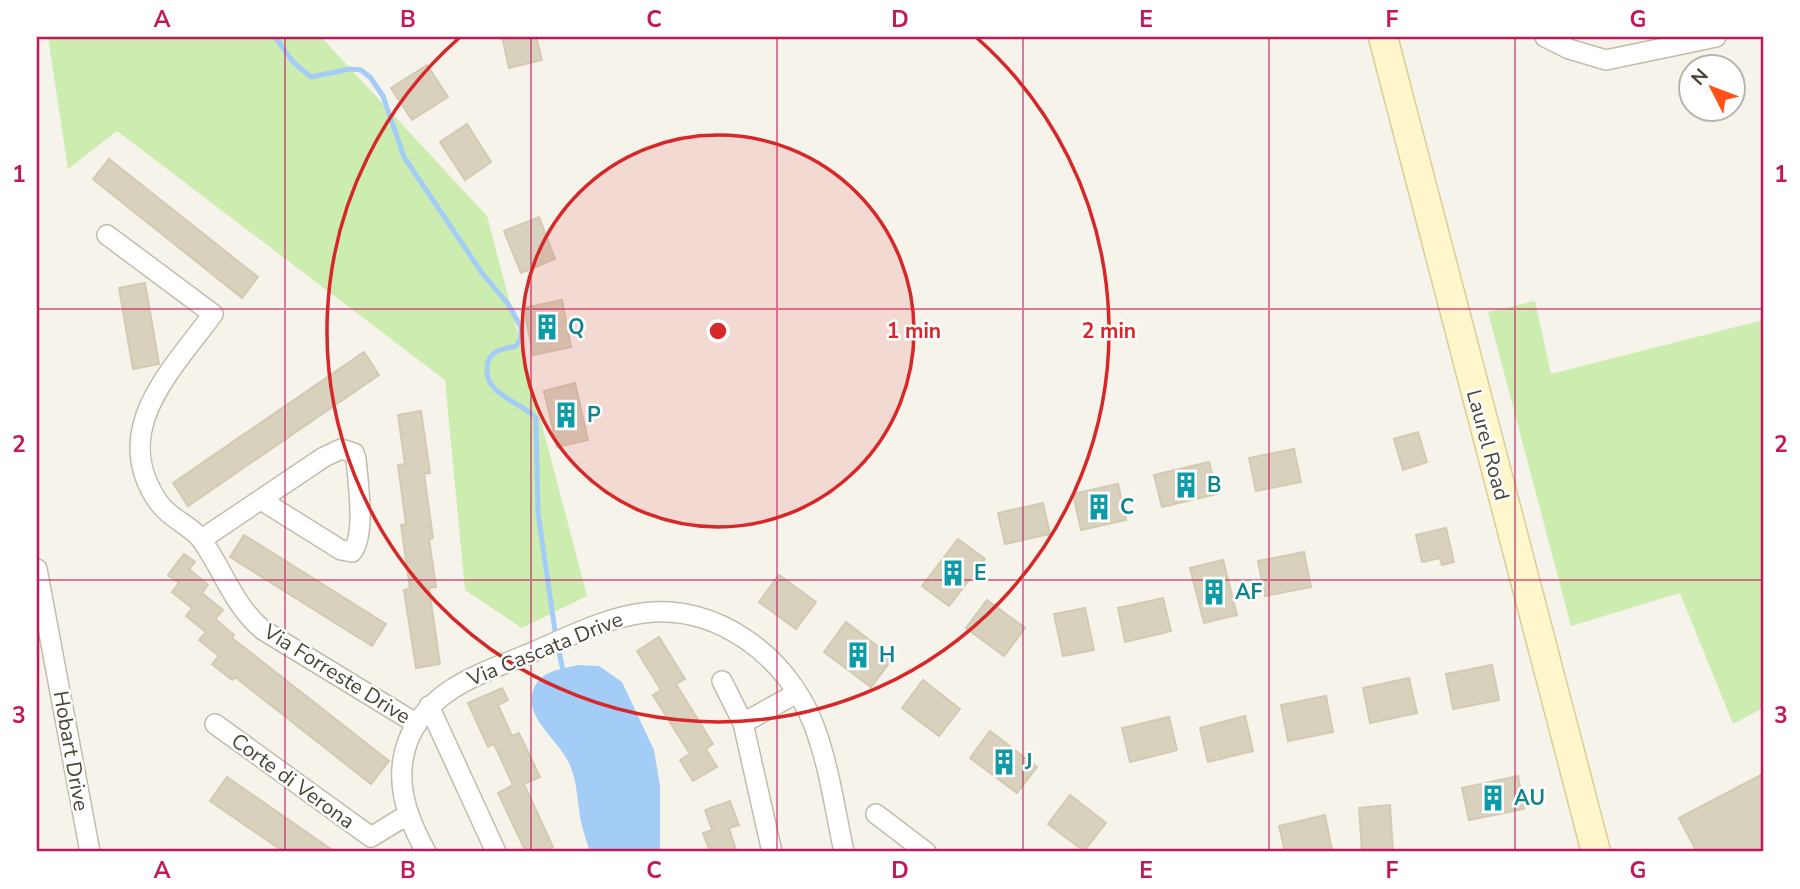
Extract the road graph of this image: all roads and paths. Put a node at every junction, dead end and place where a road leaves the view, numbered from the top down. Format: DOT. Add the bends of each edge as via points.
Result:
graph roads {
  1 [pos="1383,37"];
  2 [pos="1545,37"];
  3 [pos="1716,37"];
  4 [pos="107,235"];
  5 [pos="261,500"];
  6 [pos="202,539"];
  7 [pos="37,569"];
  8 [pos="45,651"];
  9 [pos="722,681"];
  10 [pos="797,693"];
  11 [pos="429,706"];
  12 [pos="743,723"];
  13 [pos="215,724"];
  14 [pos="417,724"];
  15 [pos="876,814"];
  16 [pos="407,815"];
  17 [pos="90,852"];
  18 [pos="426,852"];
  19 [pos="496,852"];
  20 [pos="772,852"];
  21 [pos="844,852"];
  22 [pos="925,852"];
  23 [pos="1596,852"];
  1 -- 23 [label="main road, Laurel Road"];
  2 -- 3 [label="street" via="1606,60"];
  4 -- 6 [label="street, Via Forreste Drive" via="213,314 150,401 141,435 143,468 154,495 176,521"];
  5 -- 5 [label="street" via="334,451 348,449 354,453 357,468 357,546 352,552 341,550"];
  5 -- 6 [label="street"];
  6 -- 14 [label="street, Via Forreste Drive" via="251,620"];
  7 -- 8 [label="street, Hobart Drive"];
  8 -- 17 [label="street, Hobart Drive"];
  9 -- 12 [label="street"];
  10 -- 11 [label="street, Via Cascata Drive" via="778,667 730,629 700,617 642,613 566,638 459,683"];
  10 -- 12 [label="street"];
  10 -- 21 [label="street, Via Cascata Drive" via="820,744"];
  11 -- 14 [label="street, Via Cascata Drive"];
  11 -- 19 [label="street"];
  12 -- 20 [label="street"];
  13 -- 16 [label="street, Corte di Verona" via="371,837"];
  14 -- 16 [label="street, Via Cascata Drive" via="402,763"];
  15 -- 22 [label="street"];
  16 -- 18 [label="street, Via Cascata Drive"];
}
